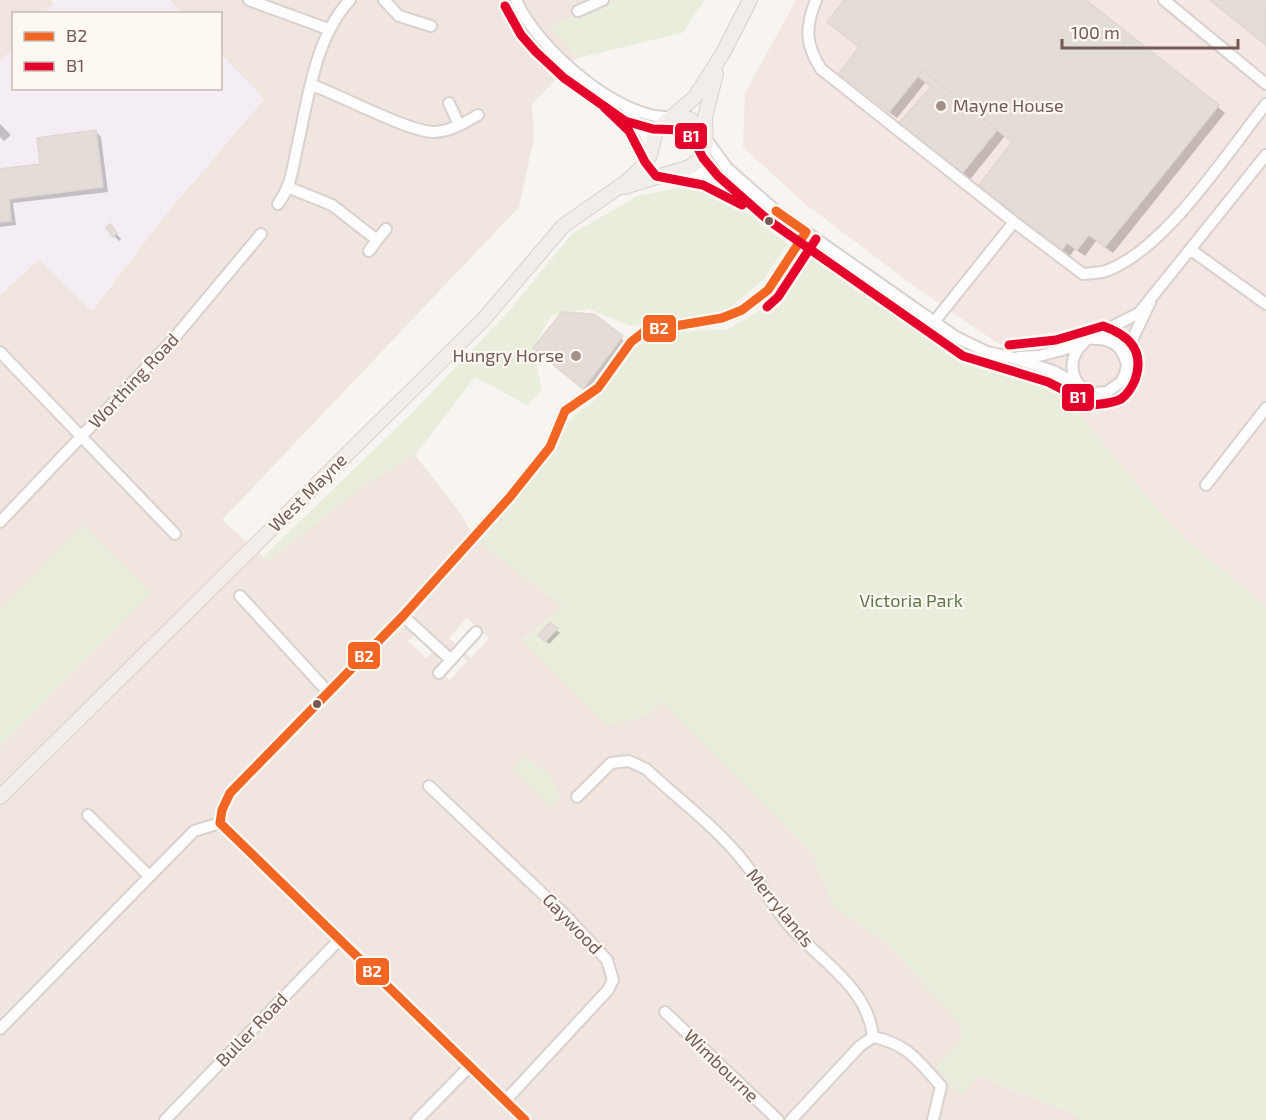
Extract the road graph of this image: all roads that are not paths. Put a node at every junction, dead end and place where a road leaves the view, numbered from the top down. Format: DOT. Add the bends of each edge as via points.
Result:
graph roads {
  1 [pos="249,0"];
  2 [pos="350,0"];
  3 [pos="384,0"];
  4 [pos="516,0"];
  5 [pos="603,0"];
  6 [pos="750,0"];
  7 [pos="816,0"];
  8 [pos="1164,0"];
  9 [pos="578,11"];
  10 [pos="431,26"];
  11 [pos="328,29"];
  12 [pos="723,53"];
  13 [pos="312,84"];
  14 [pos="1266,84"];
  15 [pos="448,103"];
  16 [pos="1266,104"];
  17 [pos="623,106"];
  18 [pos="478,115"];
  19 [pos="672,117"];
  20 [pos="459,125"];
  21 [pos="706,139"];
  22 [pos="652,148"];
  23 [pos="1266,155"];
  24 [pos="683,169"];
  25 [pos="290,188"];
  26 [pos="614,191"];
  27 [pos="278,204"];
  28 [pos="776,211"];
  29 [pos="1014,222"];
  30 [pos="386,229"];
  31 [pos="806,232"];
  32 [pos="261,234"];
  33 [pos="377,240"];
  34 [pos="1191,250"];
  35 [pos="369,251"];
  36 [pos="1150,302"];
  37 [pos="1266,304"];
  38 [pos="934,322"];
  39 [pos="1088,341"];
  40 [pos="0,352"];
  41 [pos="1010,357"];
  42 [pos="1127,365"];
  43 [pos="1085,390"];
  44 [pos="1266,408"];
  45 [pos="81,439"];
  46 [pos="1206,485"];
  47 [pos="0,522"];
  48 [pos="175,534"];
  49 [pos="240,596"];
  50 [pos="403,616"];
  51 [pos="476,632"];
  52 [pos="451,660"];
  53 [pos="439,673"];
  54 [pos="328,692"];
  55 [pos="429,786"];
  56 [pos="0,797"];
  57 [pos="578,797"];
  58 [pos="88,815"];
  59 [pos="220,823"];
  60 [pos="148,875"];
  61 [pos="339,940"];
  62 [pos="665,1012"];
  63 [pos="0,1029"];
  64 [pos="873,1037"];
  65 [pos="470,1066"];
  66 [pos="505,1101"];
  67 [pos="165,1120"];
  68 [pos="417,1120"];
  69 [pos="525,1120"];
  70 [pos="778,1120"];
  71 [pos="791,1120"];
  72 [pos="933,1120"];
  1 -- 11 [label="street"];
  2 -- 11 [label="street"];
  3 -- 10 [label="street" via="399,16"];
  4 -- 17 [label="street" via="544,44"];
  5 -- 9 [label="street"];
  6 -- 12 [label="main road, West Mayne"];
  7 -- 29 [label="street" via="809,51 821,69"];
  8 -- 14 [label="street"];
  11 -- 13 [label="street"];
  12 -- 19 [label="main road, West Mayne" via="695,97"];
  12 -- 21 [label="main road, West Mayne" via="708,104"];
  13 -- 20 [label="street" via="412,128 432,132"];
  13 -- 25 [label="street"];
  15 -- 20 [label="street"];
  16 -- 29 [label="street" via="1171,223 1143,249 1106,271 1083,274"];
  17 -- 19 [label="street" via="643,115"];
  17 -- 22 [label="street"];
  18 -- 20 [label="street"];
  19 -- 21 [label="main road" via="690,119"];
  19 -- 22 [label="main road, West Mayne" via="656,130"];
  21 -- 24 [label="main road, West Mayne" via="702,157"];
  21 -- 28 [label="street" via="727,168"];
  22 -- 24 [label="main road" via="663,166"];
  22 -- 26 [label="main road, West Mayne" via="643,166"];
  23 -- 34 [label="street"];
  24 -- 26 [label="main road, West Mayne"];
  24 -- 28 [label="street" via="707,174"];
  25 -- 27 [label="street"];
  25 -- 33 [label="street" via="332,205"];
  26 -- 56 [label="main road, West Mayne" via="578,213 555,234 484,319"];
  28 -- 31 [label="street"];
  29 -- 38 [label="street"];
  30 -- 33 [label="street"];
  31 -- 38 [label="street"];
  31 -- 50 [label="street" via="768,290 742,310 722,318 645,331 631,342 598,388 565,411 550,447 517,489"];
  32 -- 45 [label="street, Worthing Road" via="170,343"];
  33 -- 35 [label="street"];
  34 -- 36 [label="street"];
  34 -- 37 [label="street"];
  36 -- 39 [label="street" via="1129,319"];
  36 -- 42 [label="street" via="1133,338"];
  38 -- 41 [label="street" via="970,346"];
  39 -- 41 [label="street" via="1059,352"];
  39 -- 42 [label="street" via="1101,338 1116,344"];
  39 -- 43 [label="street" via="1073,357 1072,369"];
  40 -- 45 [label="street"];
  41 -- 43 [label="street" via="1053,371"];
  42 -- 43 [label="street" via="1114,389 1099,394"];
  44 -- 46 [label="street"];
  45 -- 47 [label="street, Worthing Road"];
  45 -- 48 [label="street"];
  49 -- 54 [label="street"];
  50 -- 52 [label="street"];
  50 -- 54 [label="street"];
  51 -- 52 [label="street"];
  52 -- 53 [label="street"];
  54 -- 59 [label="street" via="230,793"];
  55 -- 66 [label="street, Gaywood" via="561,911 610,965 613,980 608,990"];
  57 -- 64 [label="street, Merrylands" via="611,763 629,761 646,769 739,856 787,923 844,979 864,1005"];
  58 -- 60 [label="street"];
  59 -- 60 [label="street" via="194,831"];
  59 -- 61 [label="street"];
  60 -- 63 [label="street"];
  61 -- 65 [label="street"];
  61 -- 67 [label="street, Buller Road"];
  62 -- 70 [label="street, Wimbourne"];
  64 -- 71 [label="street"];
  64 -- 72 [label="street" via="908,1049 941,1086"];
  65 -- 66 [label="street"];
  65 -- 68 [label="street"];
  66 -- 69 [label="street"];
}
